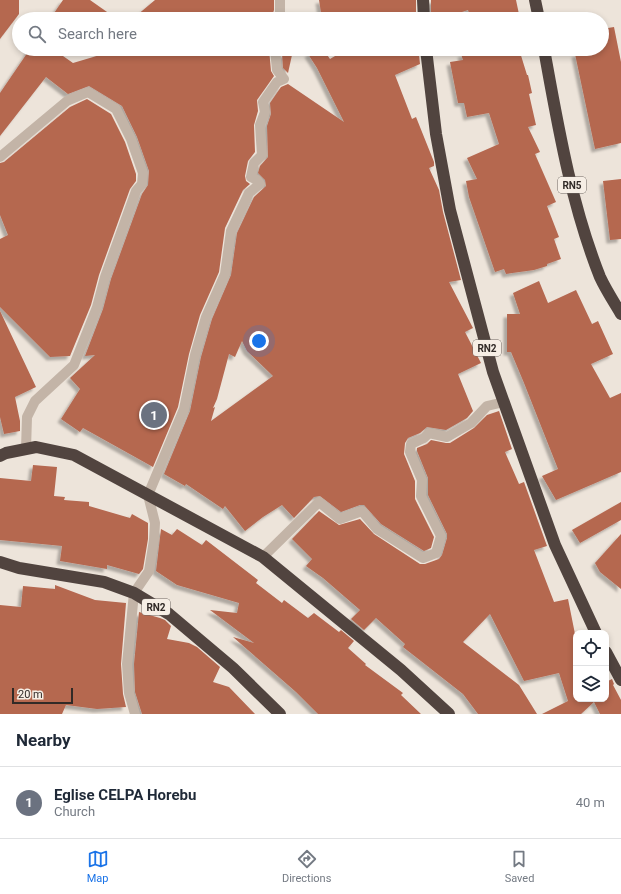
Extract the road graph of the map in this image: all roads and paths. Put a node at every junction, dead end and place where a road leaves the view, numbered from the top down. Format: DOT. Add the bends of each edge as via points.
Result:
graph roads {
  1 [pos="280,0"];
  2 [pos="423,0"];
  3 [pos="536,0"];
  4 [pos="280,12"];
  5 [pos="424,12"];
  6 [pos="538,12"];
  7 [pos="276,56"];
  8 [pos="427,56"];
  9 [pos="545,56"];
  10 [pos="0,157"];
  11 [pos="621,314"];
  12 [pos="504,402"];
  13 [pos="26,450"];
  14 [pos="0,456"];
  15 [pos="148,495"];
  16 [pos="263,557"];
  17 [pos="0,562"];
  18 [pos="134,593"];
  19 [pos="595,630"];
  20 [pos="609,658"];
  21 [pos="621,680"];
  22 [pos="135,714"];
  23 [pos="280,714"];
  24 [pos="449,714"];
  1 -- 4 [label="street"];
  2 -- 5 [label="highway"];
  3 -- 6 [label="highway"];
  7 -- 15 [label="street" via="277,70 284,79 277,82 263,102 265,112 260,125 262,155 254,162 251,177 260,184 249,193 231,231 225,274 206,317 184,409"];
  8 -- 12 [label="highway, RN2" via="436,134 450,210 493,372"];
  9 -- 11 [label="highway, RN5" via="560,137 577,209 601,278"];
  10 -- 13 [label="street" via="66,102 88,92 116,109 143,173 142,184 136,191 97,307 74,365 35,401 27,417"];
  12 -- 16 [label="street" via="487,406 471,423 446,437 429,433 411,444 410,452 422,480 421,496 441,536 436,553 423,558 377,529 362,511 340,519 319,502"];
  12 -- 19 [label="highway, RN2" via="555,545"];
  13 -- 14 [label="highway"];
  13 -- 15 [label="highway" via="36,448 74,455"];
  15 -- 16 [label="highway"];
  15 -- 18 [label="street" via="155,523 154,540 149,571"];
  16 -- 24 [label="highway" via="402,670"];
  17 -- 18 [label="highway, RN2" via="19,568 104,582"];
  18 -- 22 [label="street" via="127,664 129,693"];
  18 -- 23 [label="highway, RN2" via="169,614 233,668"];
  20 -- 21 [label="highway"];
}
